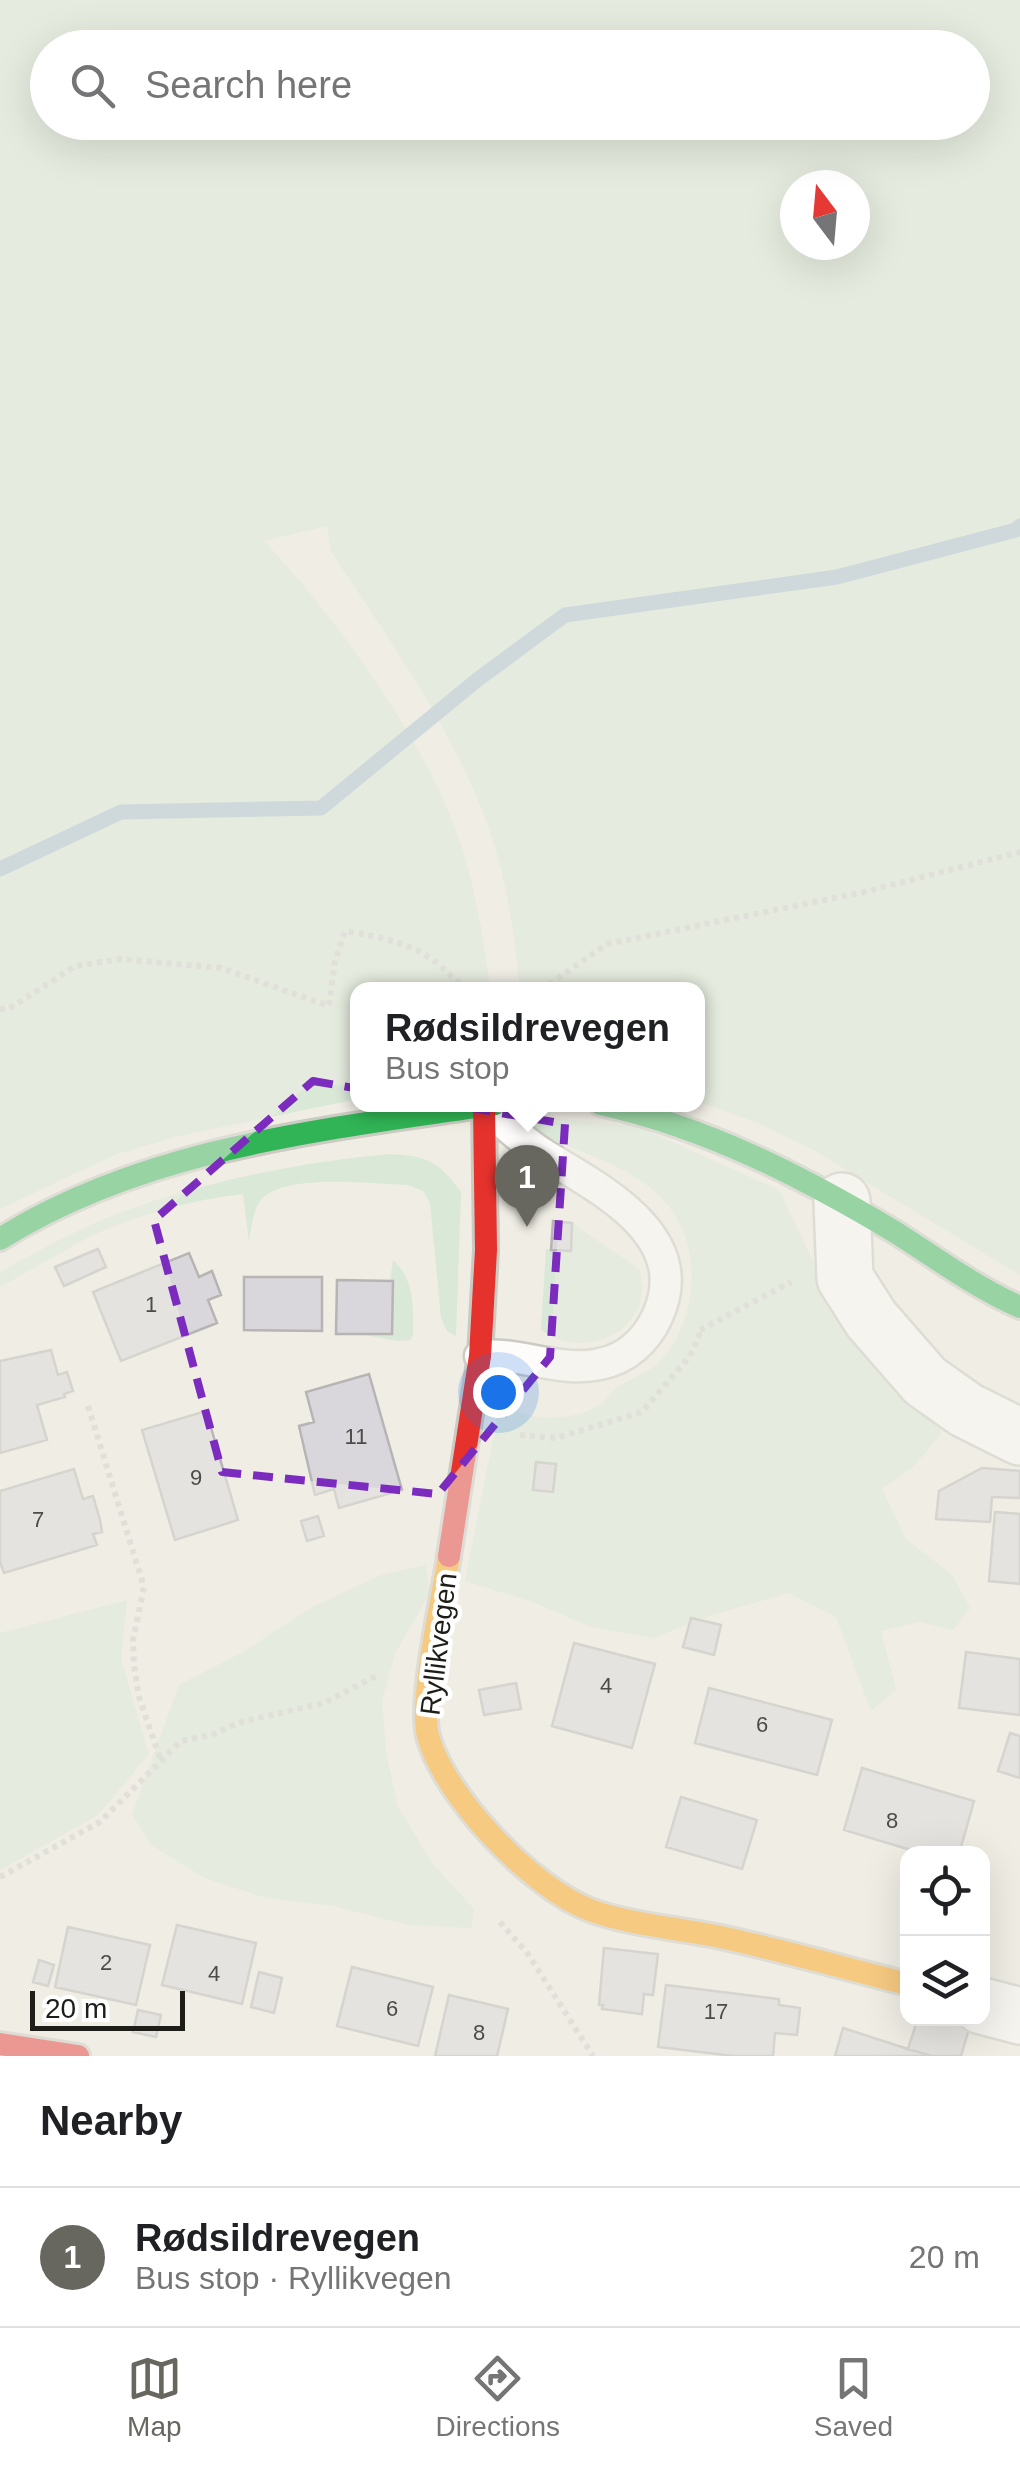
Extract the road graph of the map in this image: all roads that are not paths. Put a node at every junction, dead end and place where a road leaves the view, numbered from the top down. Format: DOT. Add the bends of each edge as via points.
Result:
graph roads {
  1 [pos="445,1112"];
  2 [pos="490,1112"];
  3 [pos="497,1112"];
  4 [pos="645,1112"];
  5 [pos="842,1201"];
  6 [pos="0,1239"];
  7 [pos="1020,1307"];
  8 [pos="480,1356"];
  9 [pos="1020,1437"];
  10 [pos="900,1982"];
  11 [pos="990,2008"];
  12 [pos="1020,2016"];
  13 [pos="0,2044"];
  14 [pos="78,2056"];
  1 -- 6 [label="street" via="204,1155 134,1176"];
  2 -- 8 [label="street, Ryllikvegen"];
  3 -- 8 [label="lane" via="539,1152 634,1214 662,1256 664,1282 649,1334 606,1364 581,1368"];
  4 -- 5 [label="street" via="742,1148"];
  5 -- 7 [label="street"];
  5 -- 9 [label="street" via="845,1278 871,1319 925,1380"];
  8 -- 10 [label="street, Ryllikvegen" via="426,1706 428,1736 452,1788 541,1882 590,1910"];
  11 -- 12 [label="street"];
  13 -- 14 [label="street"];
}
